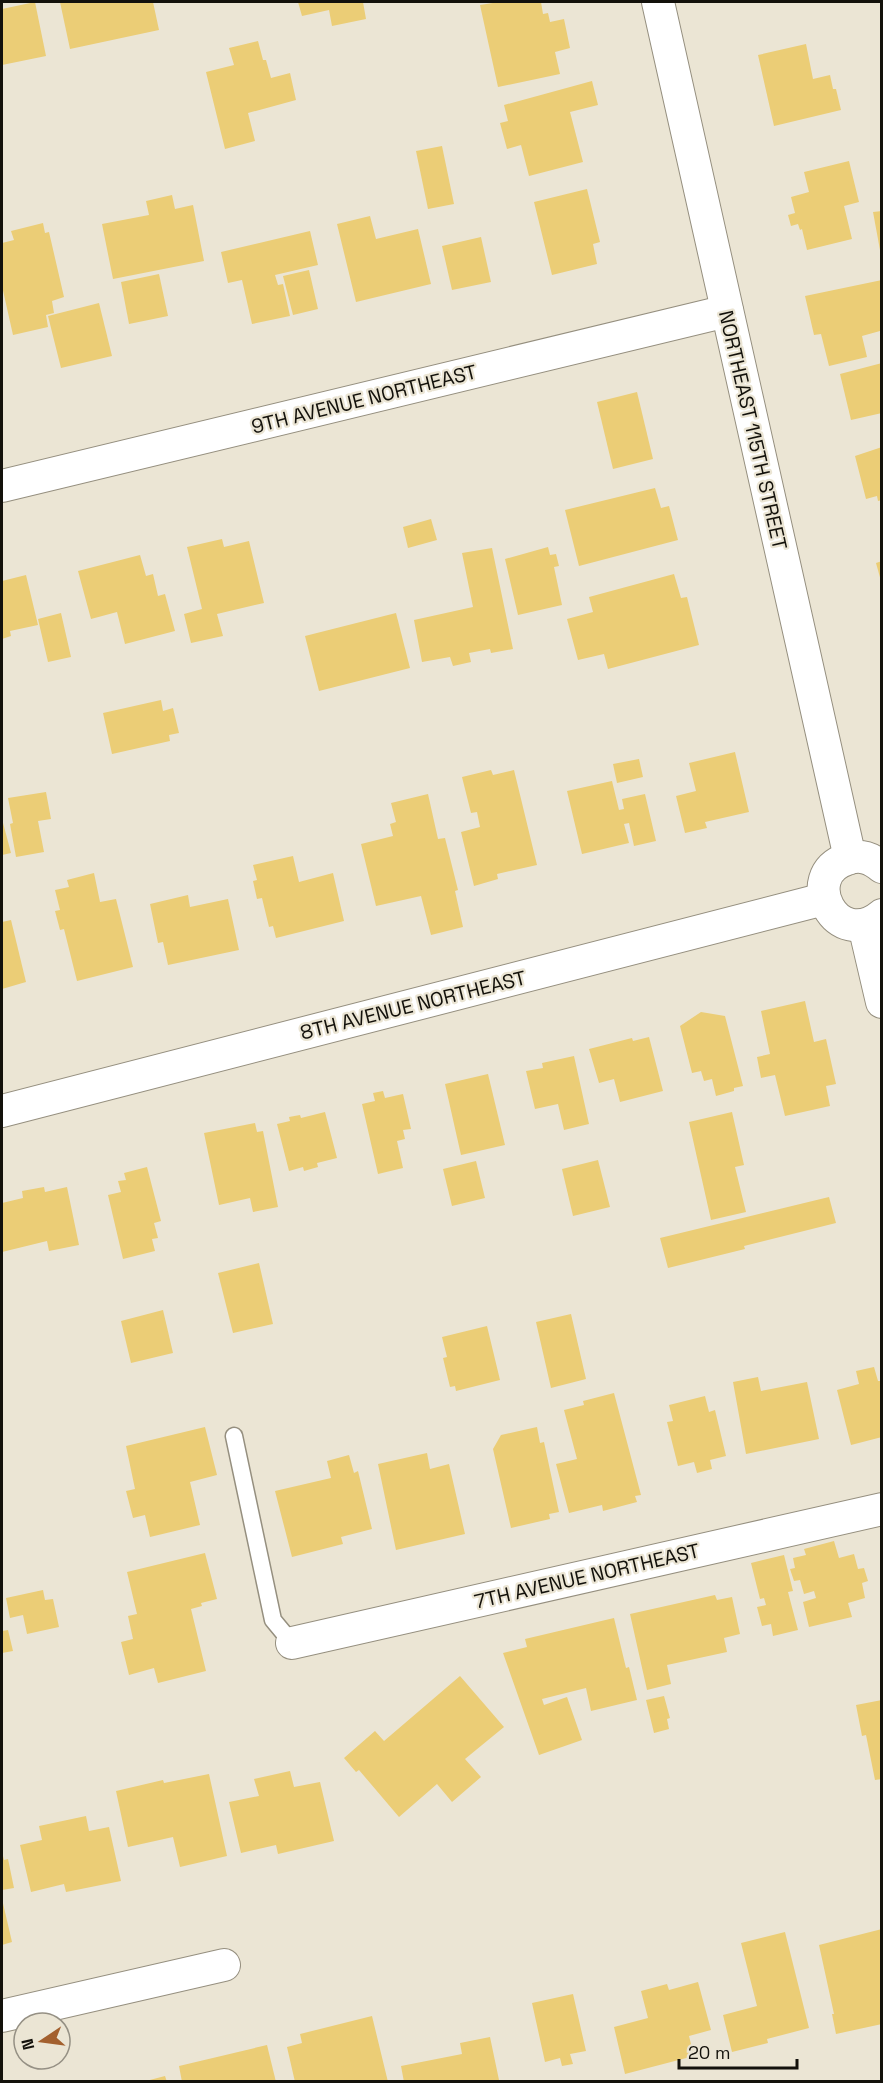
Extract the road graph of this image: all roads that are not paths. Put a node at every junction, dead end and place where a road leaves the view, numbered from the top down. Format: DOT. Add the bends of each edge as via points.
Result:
graph roads {
  1 [pos="658,2"];
  2 [pos="727,311"];
  3 [pos="2,486"];
  4 [pos="850,858"];
  5 [pos="882,867"];
  6 [pos="824,899"];
  7 [pos="873,920"];
  8 [pos="882,1002"];
  9 [pos="2,1112"];
  10 [pos="234,1436"];
  11 [pos="882,1509"];
  12 [pos="292,1643"];
  13 [pos="224,1965"];
  14 [pos="2,2016"];
  1 -- 2 [label="street, NORTHEAST 115TH STREET"];
  2 -- 3 [label="street, 9TH AVENUE NORTHEAST"];
  2 -- 4 [label="street, NORTHEAST 115TH STREET"];
  4 -- 5 [label="street" via="867,858"];
  4 -- 6 [label="street" via="840,861 826,878"];
  6 -- 7 [label="street" via="835,917 844,922 854,925"];
  6 -- 9 [label="street, 8TH AVENUE NORTHEAST"];
  7 -- 8 [label="street"];
  10 -- 12 [label="lane" via="273,1620"];
  11 -- 12 [label="street, 7TH AVENUE NORTHEAST"];
  13 -- 14 [label="street"];
}
